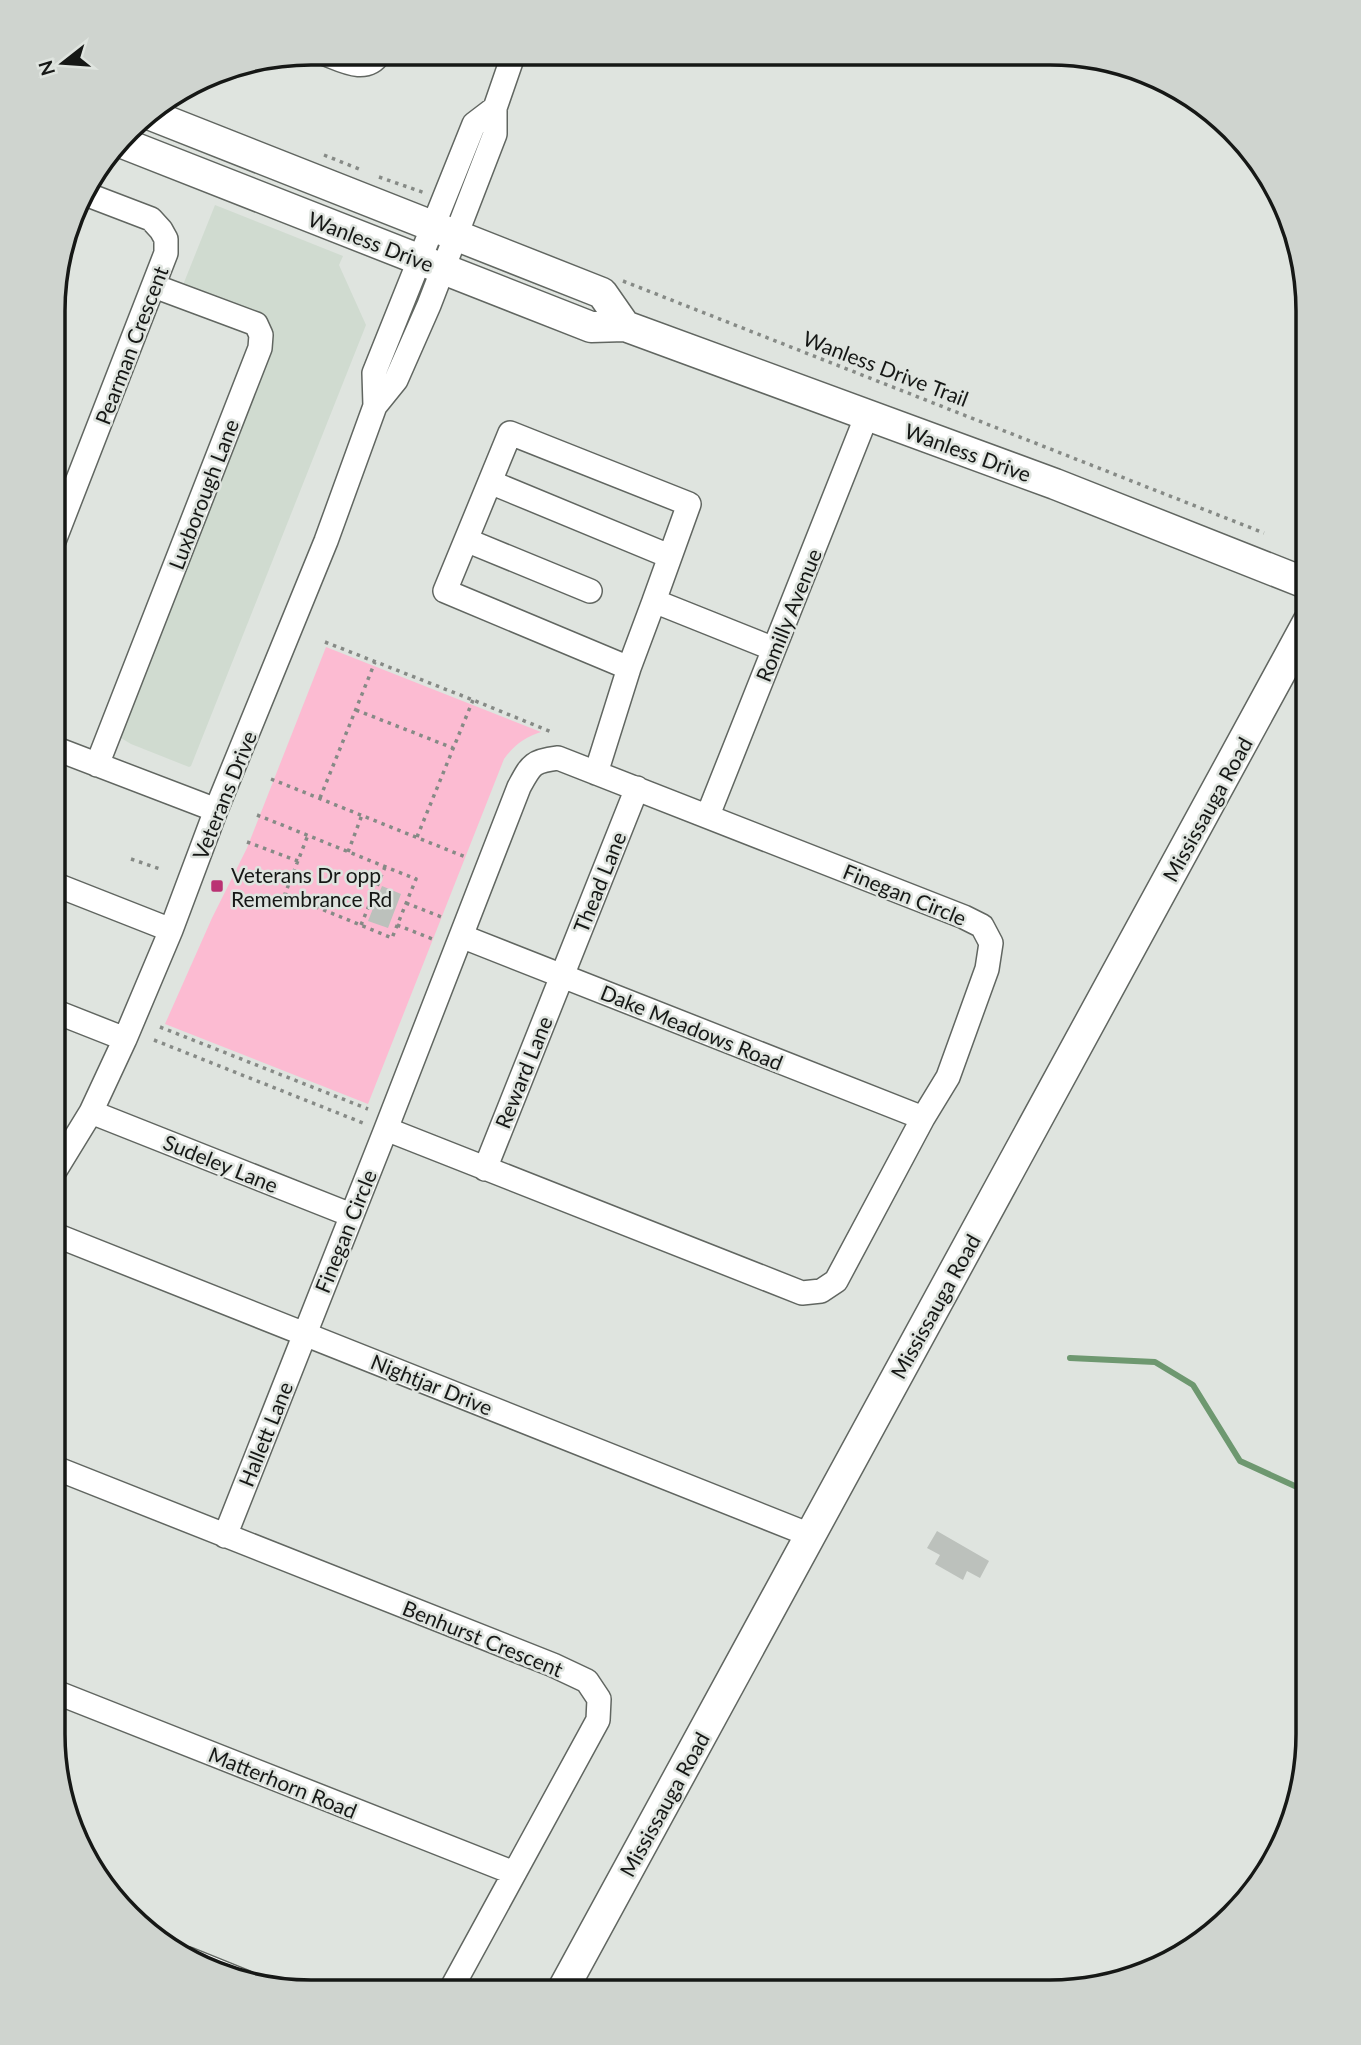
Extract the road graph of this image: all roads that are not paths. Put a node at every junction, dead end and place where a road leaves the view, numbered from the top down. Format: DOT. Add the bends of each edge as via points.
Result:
graph roads {
  1 [pos="510,65"];
  2 [pos="159,118"];
  3 [pos="129,146"];
  4 [pos="93,197"];
  5 [pos="445,231"];
  6 [pos="431,264"];
  7 [pos="154,286"];
  8 [pos="625,326"];
  9 [pos="867,415"];
  10 [pos="490,482"];
  11 [pos="65,513"];
  12 [pos="466,540"];
  13 [pos="669,556"];
  14 [pos="1296,579"];
  15 [pos="590,591"];
  16 [pos="654,601"];
  17 [pos="1296,644"];
  18 [pos="774,649"];
  19 [pos="629,667"];
  20 [pos="65,752"];
  21 [pos="97,765"];
  22 [pos="596,772"];
  23 [pos="637,788"];
  24 [pos="216,810"];
  25 [pos="708,815"];
  26 [pos="65,888"];
  27 [pos="171,930"];
  28 [pos="461,936"];
  29 [pos="561,975"];
  30 [pos="65,1015"];
  31 [pos="125,1039"];
  32 [pos="91,1112"];
  33 [pos="923,1118"];
  34 [pos="387,1129"];
  35 [pos="65,1154"];
  36 [pos="485,1169"];
  37 [pos="351,1215"];
  38 [pos="65,1239"];
  39 [pos="304,1333"];
  40 [pos="65,1472"];
  41 [pos="225,1535"];
  42 [pos="810,1535"];
  43 [pos="65,1695"];
  44 [pos="514,1873"];
  45 [pos="456,1980"];
  46 [pos="568,1980"];
  1 -- 5 [label="street, Veterans Drive" via="495,108 495,134"];
  2 -- 5 [label="main road, Wanless Drive"];
  3 -- 6 [label="main road, Wanless Drive"];
  4 -- 7 [label="street, Pearman Crescent" via="151,219 161,230 166,253"];
  5 -- 6 [label="street, Veterans Drive"];
  5 -- 8 [label="main road, Wanless Drive" via="602,292"];
  6 -- 8 [label="main road, Wanless Drive" via="591,327"];
  6 -- 24 [label="street, Veterans Drive" via="374,373 375,406 326,541"];
  7 -- 11 [label="street, Pearman Crescent"];
  7 -- 21 [label="street, Luxborough Lane" via="256,324 260,348"];
  8 -- 9 [label="main road, Wanless Drive"];
  9 -- 14 [label="main road, Wanless Drive"];
  9 -- 18 [label="street, Romilly Avenue"];
  10 -- 12 [label="street"];
  10 -- 13 [label="street"];
  10 -- 13 [label="street" via="510,433 689,504"];
  12 -- 15 [label="street"];
  12 -- 19 [label="street" via="445,591"];
  13 -- 16 [label="street"];
  16 -- 18 [label="street"];
  16 -- 19 [label="street"];
  17 -- 42 [label="main road, Mississauga Road"];
  18 -- 25 [label="street, Romilly Avenue"];
  19 -- 22 [label="street"];
  20 -- 21 [label="street"];
  21 -- 24 [label="street"];
  22 -- 23 [label="street, Finegan Circle"];
  22 -- 28 [label="street, Finegan Circle" via="558,758 540,760 528,771"];
  23 -- 25 [label="street, Finegan Circle"];
  23 -- 29 [label="street, Thead Lane"];
  24 -- 27 [label="street, Veterans Drive"];
  25 -- 33 [label="street, Finegan Circle" via="982,926 990,943 987,969 948,1077"];
  26 -- 27 [label="street"];
  27 -- 31 [label="street, Veterans Drive"];
  28 -- 29 [label="street, Dake Meadows Road"];
  28 -- 34 [label="street, Finegan Circle"];
  29 -- 33 [label="street, Dake Meadows Road"];
  29 -- 36 [label="street, Reward Lane"];
  30 -- 31 [label="street"];
  31 -- 32 [label="street, Veterans Drive"];
  32 -- 35 [label="street, Veterans Drive"];
  32 -- 37 [label="street, Sudeley Lane"];
  33 -- 36 [label="street, Finegan Circle" via="836,1281 821,1291 802,1293"];
  34 -- 36 [label="street, Finegan Circle"];
  34 -- 37 [label="street, Finegan Circle"];
  37 -- 39 [label="street, Finegan Circle"];
  38 -- 39 [label="street, Nightjar Drive"];
  39 -- 41 [label="street, Hallett Lane"];
  39 -- 42 [label="street, Nightjar Drive"];
  40 -- 41 [label="street, Benhurst Crescent"];
  41 -- 44 [label="street, Benhurst Crescent" via="587,1681 599,1699 598,1720"];
  42 -- 46 [label="main road, Mississauga Road"];
  43 -- 44 [label="street, Matterhorn Road"];
  44 -- 45 [label="street, Benhurst Crescent"];
}
